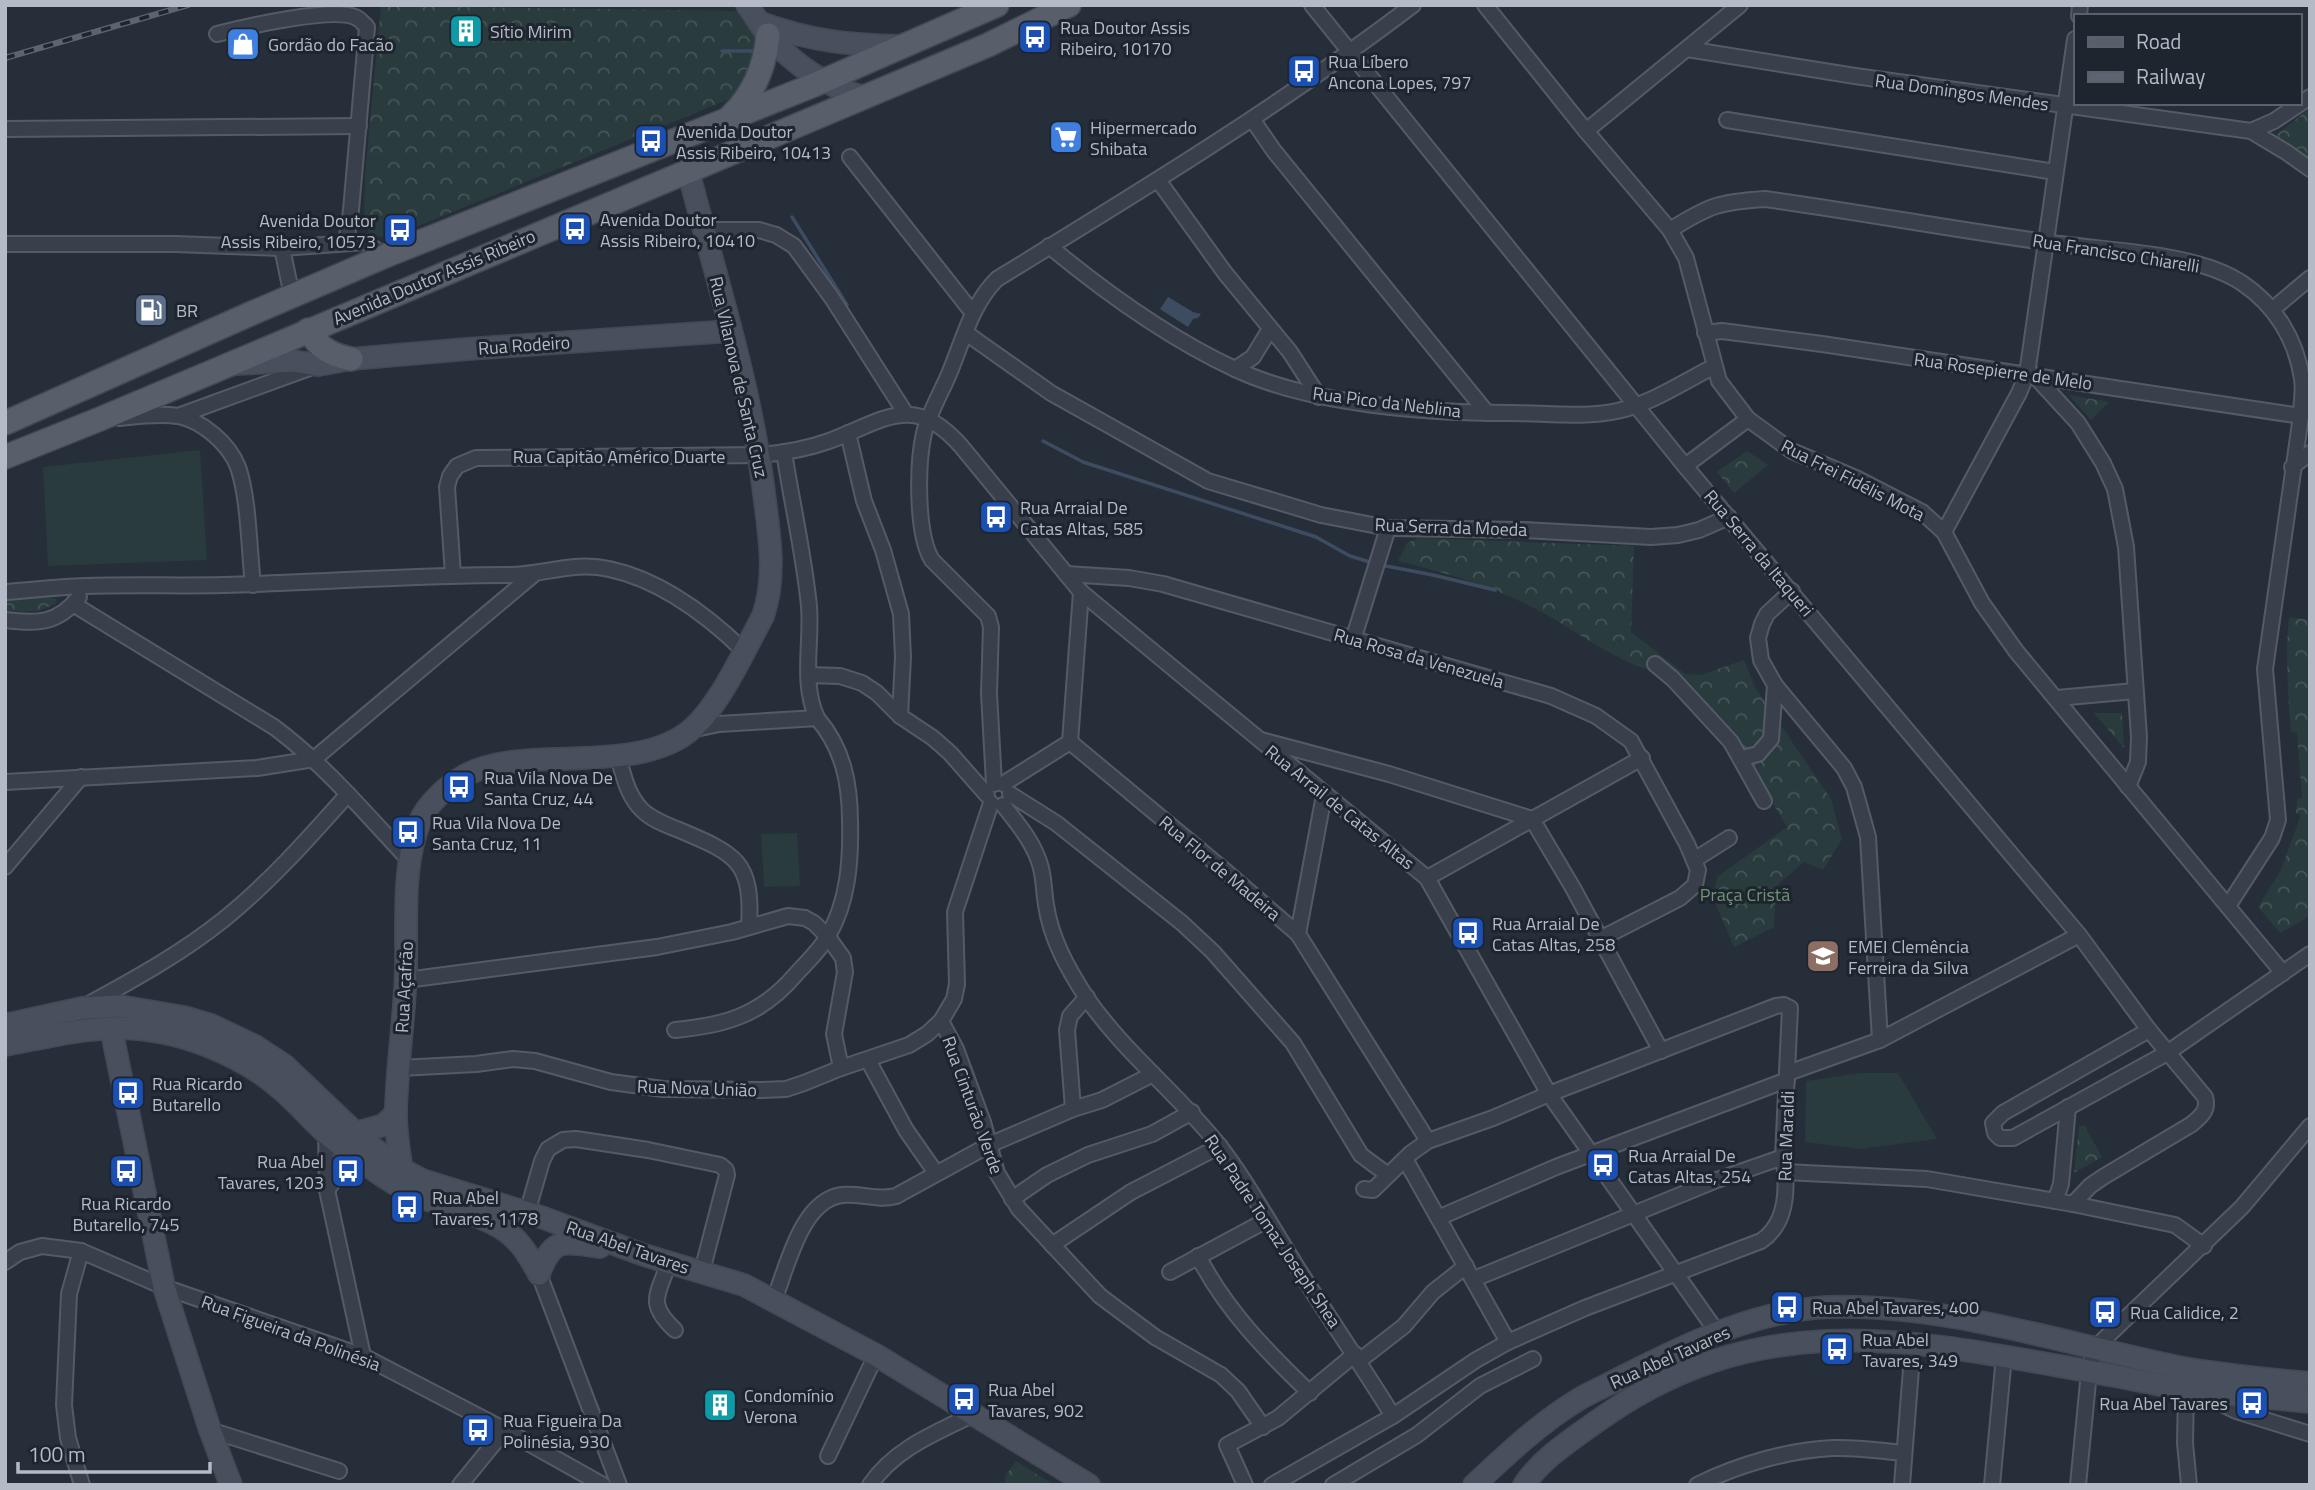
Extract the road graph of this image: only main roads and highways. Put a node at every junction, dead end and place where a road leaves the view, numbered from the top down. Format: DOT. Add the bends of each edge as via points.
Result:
graph roads {
  1 [pos="998,5"];
  2 [pos="1069,5"];
  3 [pos="757,19"];
  4 [pos="727,120"];
  5 [pos="645,153"];
  6 [pos="688,170"];
  7 [pos="308,330"];
  8 [pos="351,359"];
  9 [pos="5,423"];
  10 [pos="5,457"];
  1 -- 4 [label="main road, Avenida Doutor Assis Ribeiro"];
  2 -- 6 [label="main road, Avenida Doutor Assis Ribeiro" via="988,45"];
  3 -- 4 [label="main road" via="765,57 750,95"];
  4 -- 5 [label="main road, Avenida Doutor Assis Ribeiro"];
  5 -- 6 [label="main road" via="672,156"];
  5 -- 9 [label="main road, Avenida Doutor Assis Ribeiro" via="385,256"];
  6 -- 7 [label="main road, Avenida Doutor Assis Ribeiro"];
  7 -- 8 [label="main road" via="323,349"];
  7 -- 10 [label="main road, Avenida Doutor Assis Ribeiro"];
}
